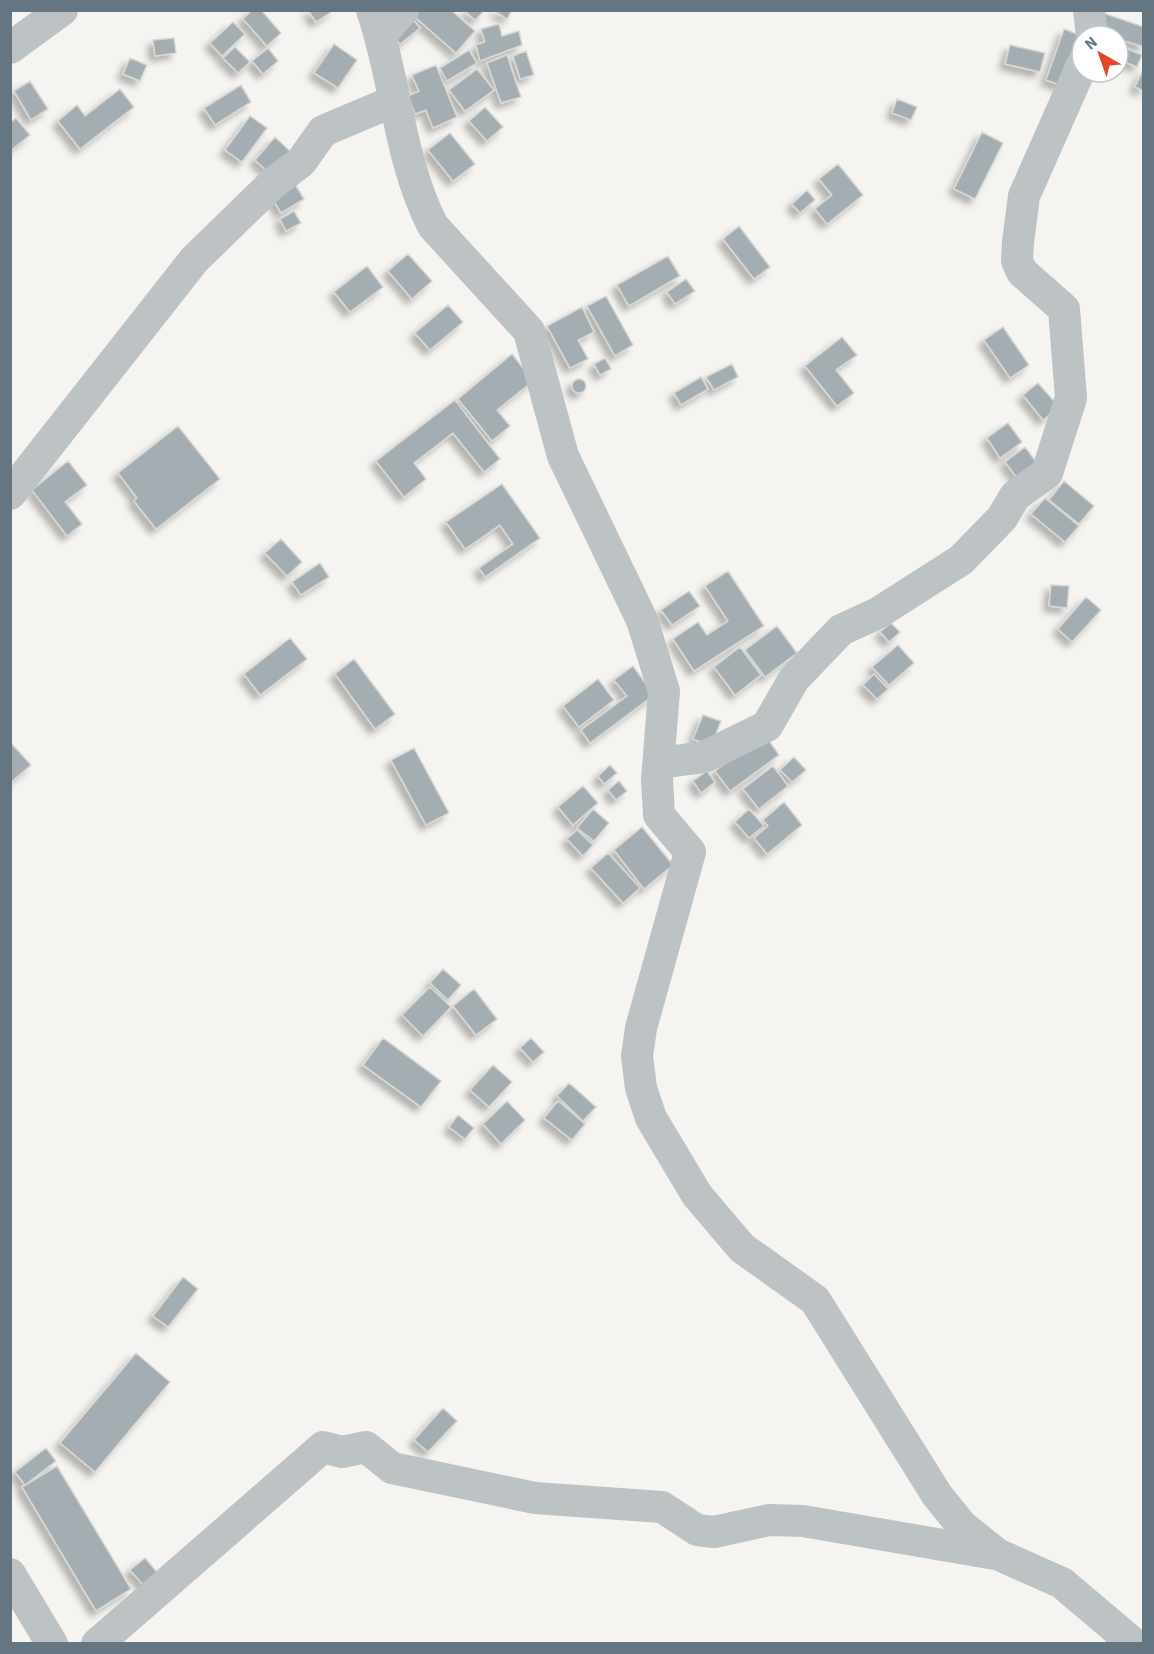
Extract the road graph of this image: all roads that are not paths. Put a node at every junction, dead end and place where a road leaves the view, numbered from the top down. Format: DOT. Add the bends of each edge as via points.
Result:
graph roads {
  1 [pos="62,10"];
  2 [pos="403,10"];
  3 [pos="376,23"];
  4 [pos="10,48"];
  5 [pos="1074,84"];
  6 [pos="394,101"];
  7 [pos="10,494"];
  8 [pos="660,763"];
  9 [pos="997,1554"];
  10 [pos="10,1574"];
  11 [pos="52,1644"];
  12 [pos="97,1644"];
  13 [pos="1134,1644"];
  1 -- 4 [label="street"];
  2 -- 3 [label="street"];
  3 -- 6 [label="street"];
  5 -- 8 [label="street" via="1024,196 1018,242 1017,261 1022,272 1064,309 1071,398 1047,473 1015,495 1002,518 961,560 878,613 841,630 794,679 767,726 704,757"];
  6 -- 7 [label="street" via="323,131 301,162 272,184 194,260"];
  6 -- 8 [label="street" via="424,208 433,226 529,331 563,456 642,620 664,691"];
  8 -- 9 [label="street" via="659,814 690,852 640,1028 637,1056 641,1088 651,1118 697,1195 742,1248 815,1300 937,1495 962,1526"];
  9 -- 12 [label="street" via="803,1521 769,1520 714,1532 697,1530 662,1507 535,1498 392,1468 366,1448 342,1452 323,1447"];
  9 -- 13 [label="street" via="1062,1583"];
  10 -- 11 [label="street"];
}
